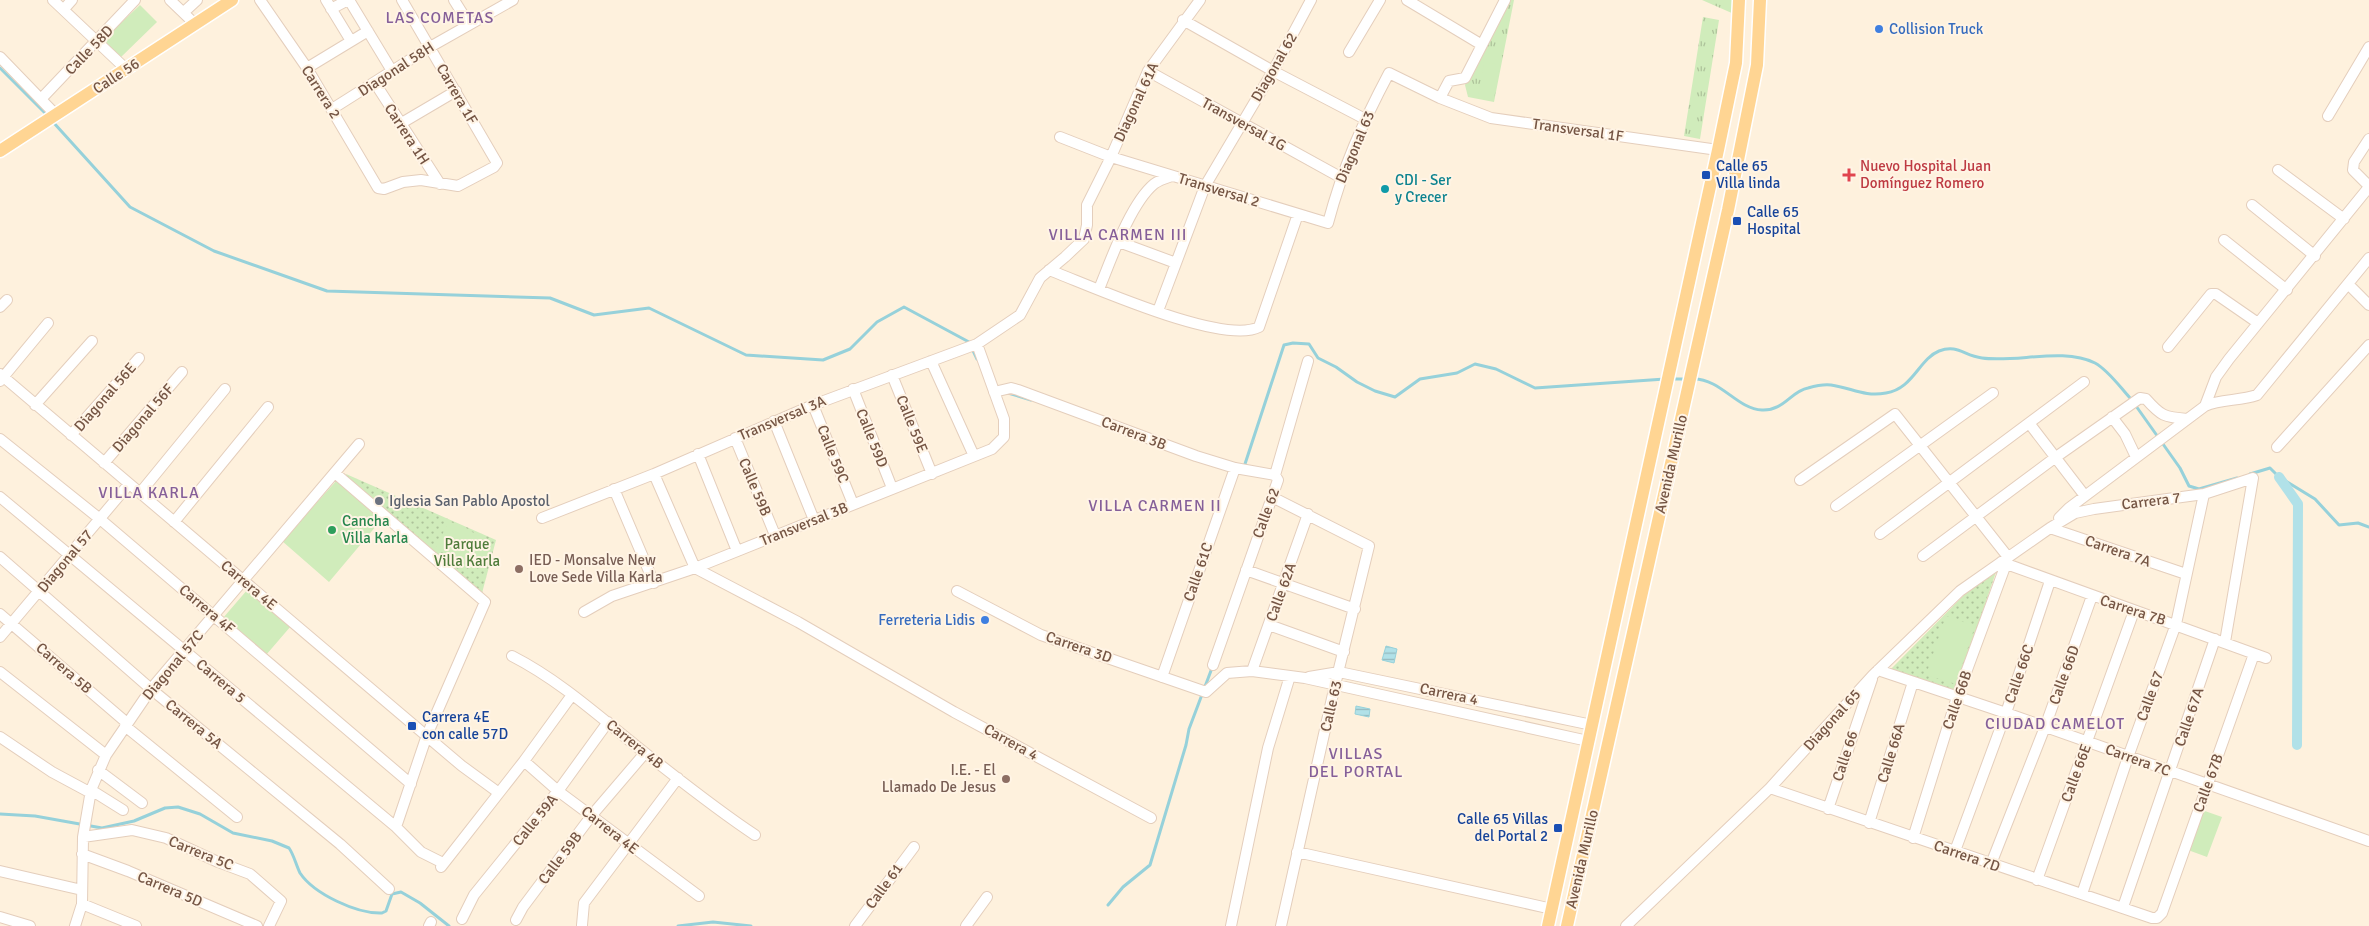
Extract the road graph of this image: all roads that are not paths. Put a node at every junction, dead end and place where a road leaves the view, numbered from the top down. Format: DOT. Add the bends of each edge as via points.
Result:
graph roads {
  1 [pos="53,0"];
  2 [pos="72,0"];
  3 [pos="135,0"];
  4 [pos="170,0"];
  5 [pos="197,0"];
  6 [pos="232,0"];
  7 [pos="260,0"];
  8 [pos="348,0"];
  9 [pos="402,0"];
  10 [pos="454,0"];
  11 [pos="513,0"];
  12 [pos="1200,0"];
  13 [pos="1312,0"];
  14 [pos="1380,0"];
  15 [pos="1407,0"];
  16 [pos="1505,0"];
  17 [pos="1739,0"];
  18 [pos="1760,0"];
  19 [pos="328,4"];
  20 [pos="64,10"];
  21 [pos="184,12"];
  22 [pos="1183,20"];
  23 [pos="195,24"];
  24 [pos="468,24"];
  25 [pos="368,31"];
  26 [pos="351,41"];
  27 [pos="97,42"];
  28 [pos="1482,45"];
  29 [pos="430,47"];
  30 [pos="2369,47"];
  31 [pos="1349,52"];
  32 [pos="0,57"];
  33 [pos="307,68"];
  34 [pos="126,70"];
  35 [pos="1148,70"];
  36 [pos="392,71"];
  37 [pos="1273,71"];
  38 [pos="1389,73"];
  39 [pos="375,83"];
  40 [pos="456,92"];
  41 [pos="1440,98"];
  42 [pos="41,99"];
  43 [pos="332,109"];
  44 [pos="56,115"];
  45 [pos="2328,116"];
  46 [pos="1365,119"];
  47 [pos="1242,123"];
  48 [pos="400,124"];
  49 [pos="1060,137"];
  50 [pos="2369,138"];
  51 [pos="1718,150"];
  52 [pos="0,151"];
  53 [pos="1111,157"];
  54 [pos="2278,170"];
  55 [pos="1172,176"];
  56 [pos="1340,177"];
  57 [pos="440,184"];
  58 [pos="1205,186"];
  59 [pos="2369,186"];
  60 [pos="2252,205"];
  61 [pos="1298,214"];
  62 [pos="2344,219"];
  63 [pos="1328,223"];
  64 [pos="2224,240"];
  65 [pos="1119,242"];
  66 [pos="2315,256"];
  67 [pos="2369,258"];
  68 [pos="1176,263"];
  69 [pos="1048,270"];
  70 [pos="2348,284"];
  71 [pos="1099,289"];
  72 [pos="2287,290"];
  73 [pos="2369,305"];
  74 [pos="1158,311"];
  75 [pos="1020,315"];
  76 [pos="48,323"];
  77 [pos="2258,323"];
  78 [pos="92,341"];
  79 [pos="977,344"];
  80 [pos="2369,345"];
  81 [pos="2168,347"];
  82 [pos="139,358"];
  83 [pos="931,361"];
  84 [pos="1308,361"];
  85 [pos="182,372"];
  86 [pos="892,374"];
  87 [pos="1,378"];
  88 [pos="2084,382"];
  89 [pos="225,389"];
  90 [pos="852,389"];
  91 [pos="994,392"];
  92 [pos="1994,393"];
  93 [pos="813,404"];
  94 [pos="35,405"];
  95 [pos="2205,406"];
  96 [pos="268,407"];
  97 [pos="2112,417"];
  98 [pos="2166,417"];
  99 [pos="2187,419"];
  100 [pos="774,421"];
  101 [pos="2029,423"];
  102 [pos="2176,428"];
  103 [pos="71,435"];
  104 [pos="735,438"];
  105 [pos="0,439"];
  106 [pos="359,444"];
  107 [pos="1920,446"];
  108 [pos="2277,447"];
  109 [pos="698,454"];
  110 [pos="974,456"];
  111 [pos="2056,457"];
  112 [pos="2136,457"];
  113 [pos="104,463"];
  114 [pos="1235,468"];
  115 [pos="335,473"];
  116 [pos="654,474"];
  117 [pos="932,474"];
  118 [pos="1275,475"];
  119 [pos="2254,478"];
  120 [pos="1800,480"];
  121 [pos="1948,482"];
  122 [pos="129,484"];
  123 [pos="892,488"];
  124 [pos="614,489"];
  125 [pos="140,493"];
  126 [pos="2204,494"];
  127 [pos="2085,496"];
  128 [pos="0,497"];
  129 [pos="1272,497"];
  130 [pos="853,504"];
  131 [pos="1836,506"];
  132 [pos="1308,514"];
  133 [pos="1976,517"];
  134 [pos="542,518"];
  135 [pos="100,519"];
  136 [pos="814,520"];
  137 [pos="174,522"];
  138 [pos="2050,528"];
  139 [pos="1880,534"];
  140 [pos="775,535"];
  141 [pos="737,551"];
  142 [pos="70,555"];
  143 [pos="1923,556"];
  144 [pos="0,557"];
  145 [pos="2005,561"];
  146 [pos="695,568"];
  147 [pos="1246,570"];
  148 [pos="2186,574"];
  149 [pos="244,580"];
  150 [pos="2050,581"];
  151 [pos="654,583"];
  152 [pos="1284,584"];
  153 [pos="40,591"];
  154 [pos="957,591"];
  155 [pos="2092,596"];
  156 [pos="1356,609"];
  157 [pos="2134,610"];
  158 [pos="584,612"];
  159 [pos="0,614"];
  160 [pos="214,615"];
  161 [pos="11,623"];
  162 [pos="2176,624"];
  163 [pos="1269,625"];
  164 [pos="0,636"];
  165 [pos="2220,641"];
  166 [pos="184,650"];
  167 [pos="1344,652"];
  168 [pos="2254,654"];
  169 [pos="512,656"];
  170 [pos="2266,658"];
  171 [pos="1213,665"];
  172 [pos="1252,671"];
  173 [pos="0,672"];
  174 [pos="1339,672"];
  175 [pos="1876,673"];
  176 [pos="1162,676"];
  177 [pos="1290,676"];
  178 [pos="1305,678"];
  179 [pos="1913,682"];
  180 [pos="1335,685"];
  181 [pos="151,689"];
  182 [pos="1203,691"];
  183 [pos="572,695"];
  184 [pos="1957,697"];
  185 [pos="1528,711"];
  186 [pos="2006,713"];
  187 [pos="608,722"];
  188 [pos="126,724"];
  189 [pos="1592,725"];
  190 [pos="2045,726"];
  191 [pos="1523,727"];
  192 [pos="427,735"];
  193 [pos="0,738"];
  194 [pos="1588,741"];
  195 [pos="2087,742"];
  196 [pos="644,753"];
  197 [pos="106,755"];
  198 [pos="2128,757"];
  199 [pos="524,761"];
  200 [pos="98,770"];
  201 [pos="2170,771"];
  202 [pos="678,778"];
  203 [pos="411,784"];
  204 [pos="2208,784"];
  205 [pos="1770,788"];
  206 [pos="91,791"];
  207 [pos="558,791"];
  208 [pos="499,793"];
  209 [pos="142,802"];
  210 [pos="1828,808"];
  211 [pos="122,810"];
  212 [pos="592,815"];
  213 [pos="237,817"];
  214 [pos="1151,818"];
  215 [pos="1869,823"];
  216 [pos="396,827"];
  217 [pos="83,834"];
  218 [pos="756,835"];
  219 [pos="1913,838"];
  220 [pos="2369,841"];
  221 [pos="628,843"];
  222 [pos="914,847"];
  223 [pos="1955,851"];
  224 [pos="1297,852"];
  225 [pos="82,854"];
  226 [pos="1991,864"];
  227 [pos="0,871"];
  228 [pos="2037,880"];
  229 [pos="390,889"];
  230 [pos="82,890"];
  231 [pos="2082,894"];
  232 [pos="699,896"];
  233 [pos="987,897"];
  234 [pos="82,904"];
  235 [pos="2123,908"];
  236 [pos="1552,909"];
  237 [pos="2162,913"];
  238 [pos="0,917"];
  239 [pos="462,919"];
  240 [pos="516,920"];
  241 [pos="582,925"];
  242 [pos="30,926"];
  243 [pos="75,926"];
  244 [pos="136,926"];
  245 [pos="257,926"];
  246 [pos="268,926"];
  247 [pos="855,926"];
  248 [pos="966,926"];
  249 [pos="1231,926"];
  250 [pos="1281,926"];
  251 [pos="1548,926"];
  252 [pos="1567,926"];
  253 [pos="1626,926"];
  1 -- 20 [label="street"];
  2 -- 20 [label="street"];
  3 -- 27 [label="street, Calle 58D"];
  4 -- 21 [label="street"];
  5 -- 21 [label="street"];
  6 -- 23 [label="main road, Calle 56"];
  7 -- 33 [label="street, Carrera 2"];
  8 -- 19 [label="street"];
  8 -- 25 [label="street"];
  9 -- 29 [label="street, Carrera 1F"];
  10 -- 24 [label="street"];
  11 -- 24 [label="street, Diagonal 58H"];
  12 -- 22 [label="street, Diagonal 61A"];
  13 -- 37 [label="street, Diagonal 62"];
  14 -- 31 [label="street"];
  15 -- 28 [label="street"];
  16 -- 28 [label="street"];
  17 -- 51 [label="main road, Avenida Murillo" via="1736,63"];
  18 -- 252 [label="main road, Avenida Murillo" via="1757,65 1730,201"];
  19 -- 26 [label="street"];
  20 -- 27 [label="street"];
  21 -- 23 [label="street"];
  22 -- 35 [label="street, Diagonal 61A"];
  22 -- 37 [label="street"];
  23 -- 34 [label="main road, Calle 56"];
  24 -- 29 [label="street, Diagonal 58H"];
  25 -- 26 [label="street"];
  25 -- 36 [label="street"];
  26 -- 33 [label="street"];
  27 -- 34 [label="street"];
  27 -- 42 [label="street, Calle 58D"];
  28 -- 41 [label="street" via="1465,78 1449,81"];
  29 -- 36 [label="street, Diagonal 58H"];
  29 -- 40 [label="street, Carrera 1F"];
  30 -- 45 [label="street"];
  32 -- 42 [label="street"];
  33 -- 43 [label="street, Carrera 2"];
  34 -- 44 [label="main road, Calle 56"];
  35 -- 47 [label="street, Transversal 1G"];
  35 -- 53 [label="street, Diagonal 61A"];
  36 -- 39 [label="street, Diagonal 58H"];
  37 -- 46 [label="street"];
  37 -- 47 [label="street, Diagonal 62"];
  38 -- 41 [label="street, Transversal 1F"];
  38 -- 46 [label="street, Diagonal 63"];
  39 -- 43 [label="street, Diagonal 58H"];
  39 -- 48 [label="street, Carrera 1H"];
  40 -- 48 [label="street"];
  40 -- 57 [label="street, Carrera 1F" via="498,163 458,186"];
  41 -- 51 [label="street, Transversal 1F" via="1491,118"];
  42 -- 44 [label="street"];
  43 -- 57 [label="street, Carrera 2" via="378,188 421,180"];
  44 -- 52 [label="main road, Calle 56"];
  46 -- 56 [label="street, Diagonal 63"];
  47 -- 56 [label="street, Transversal 1G"];
  47 -- 58 [label="street, Diagonal 62"];
  48 -- 57 [label="street, Carrera 1H"];
  49 -- 53 [label="street, Transversal 2"];
  50 -- 59 [label="street" via="2354,162 2353,170"];
  51 -- 189 [label="main road, Avenida Murillo"];
  53 -- 55 [label="street, Transversal 2"];
  53 -- 69 [label="street, Diagonal 61A" via="1087,205 1084,239"];
  54 -- 62 [label="street"];
  55 -- 58 [label="street, Transversal 2"];
  55 -- 65 [label="street" via="1154,184 1143,196"];
  56 -- 63 [label="street, Diagonal 63"];
  58 -- 61 [label="street, Transversal 2"];
  58 -- 68 [label="street, Diagonal 62"];
  59 -- 62 [label="street"];
  60 -- 66 [label="street"];
  61 -- 63 [label="street, Transversal 2"];
  61 -- 74 [label="street" via="1259,327 1247,332 1206,326"];
  62 -- 66 [label="street"];
  64 -- 72 [label="street"];
  65 -- 68 [label="street"];
  65 -- 71 [label="street"];
  66 -- 72 [label="street"];
  67 -- 70 [label="street"];
  68 -- 74 [label="street, Diagonal 62"];
  69 -- 71 [label="street"];
  69 -- 75 [label="street, Diagonal 61A" via="1034,287"];
  70 -- 73 [label="street"];
  70 -- 95 [label="street" via="2257,395"];
  71 -- 74 [label="street"];
  72 -- 77 [label="street"];
  75 -- 79 [label="street, Transversal 3A"];
  76 -- 87 [label="street"];
  77 -- 81 [label="street" via="2216,294 2211,294"];
  77 -- 95 [label="street" via="2216,377"];
  78 -- 94 [label="street"];
  79 -- 83 [label="street, Transversal 3A"];
  79 -- 91 [label="street"];
  80 -- 108 [label="street"];
  82 -- 103 [label="street, Diagonal 56E"];
  83 -- 86 [label="street, Transversal 3A"];
  83 -- 110 [label="street"];
  84 -- 118 [label="street, Calle 62"];
  85 -- 113 [label="street, Diagonal 56F"];
  86 -- 90 [label="street, Transversal 3A"];
  86 -- 117 [label="street, Calle 59E"];
  87 -- 94 [label="street, Carrera 4E"];
  88 -- 101 [label="street"];
  89 -- 125 [label="street"];
  90 -- 93 [label="street, Transversal 3A"];
  90 -- 123 [label="street, Calle 59D"];
  91 -- 110 [label="street, Transversal 3B" via="1004,419 1004,437 992,449"];
  91 -- 114 [label="street, Carrera 3B" via="1011,388 1018,390"];
  92 -- 107 [label="street"];
  93 -- 100 [label="street, Transversal 3A"];
  93 -- 130 [label="street, Calle 59C"];
  94 -- 103 [label="street, Carrera 4E"];
  95 -- 99 [label="street"];
  96 -- 137 [label="street"];
  97 -- 98 [label="street" via="2140,398 2146,398 2159,414"];
  97 -- 111 [label="street"];
  97 -- 112 [label="street"];
  98 -- 99 [label="street"];
  98 -- 102 [label="street"];
  99 -- 102 [label="street"];
  100 -- 104 [label="street, Transversal 3A"];
  100 -- 136 [label="street"];
  101 -- 111 [label="street"];
  101 -- 121 [label="street"];
  102 -- 112 [label="street"];
  103 -- 113 [label="street, Carrera 4E"];
  104 -- 109 [label="street, Transversal 3A"];
  104 -- 140 [label="street, Calle 59B"];
  105 -- 135 [label="street, Carrera 4F"];
  106 -- 115 [label="street, Diagonal 57C"];
  107 -- 120 [label="street" via="1895,414"];
  107 -- 121 [label="street"];
  107 -- 131 [label="street"];
  109 -- 116 [label="street, Transversal 3A"];
  109 -- 141 [label="street"];
  110 -- 117 [label="street, Transversal 3B"];
  111 -- 127 [label="street"];
  111 -- 133 [label="street"];
  112 -- 127 [label="street"];
  113 -- 122 [label="street, Carrera 4E"];
  114 -- 118 [label="street, Carrera 3B"];
  114 -- 176 [label="street, Calle 61C"];
  115 -- 149 [label="street, Diagonal 57C"];
  115 -- 192 [label="street" via="484,602"];
  116 -- 124 [label="street, Transversal 3A"];
  116 -- 146 [label="street"];
  117 -- 123 [label="street, Transversal 3B"];
  118 -- 129 [label="street, Calle 62" via="1278,480"];
  119 -- 126 [label="street, Carrera 7"];
  119 -- 165 [label="street, Calle 67A"];
  121 -- 133 [label="street"];
  121 -- 139 [label="street"];
  122 -- 125 [label="street, Carrera 4E"];
  122 -- 135 [label="street, Diagonal 57"];
  123 -- 130 [label="street, Transversal 3B"];
  124 -- 134 [label="street, Transversal 3A"];
  124 -- 151 [label="street"];
  125 -- 137 [label="street, Carrera 4E"];
  126 -- 138 [label="street, Carrera 7" via="2094,508 2074,513"];
  126 -- 148 [label="street, Calle 67"];
  127 -- 138 [label="street"];
  128 -- 142 [label="street, Carrera 5"];
  129 -- 132 [label="street"];
  129 -- 147 [label="street, Calle 62"];
  130 -- 136 [label="street, Transversal 3B"];
  132 -- 152 [label="street, Calle 62A"];
  132 -- 156 [label="street, Calle 63" via="1369,546"];
  133 -- 143 [label="street"];
  133 -- 145 [label="street"];
  135 -- 142 [label="street, Diagonal 57"];
  135 -- 160 [label="street, Carrera 4F"];
  136 -- 140 [label="street, Transversal 3B"];
  137 -- 149 [label="street, Carrera 4E"];
  138 -- 145 [label="street, Diagonal 65"];
  138 -- 148 [label="street, Carrera 7A"];
  140 -- 141 [label="street, Transversal 3B"];
  141 -- 146 [label="street, Transversal 3B"];
  142 -- 153 [label="street, Diagonal 57"];
  142 -- 166 [label="street, Carrera 5"];
  144 -- 153 [label="street, Carrera 5A"];
  145 -- 150 [label="street, Carrera 7B"];
  145 -- 175 [label="street, Diagonal 65" via="1960,591"];
  145 -- 184 [label="street, Calle 66B"];
  146 -- 151 [label="street, Transversal 3B"];
  146 -- 214 [label="street, Carrera 4"];
  147 -- 152 [label="street"];
  147 -- 171 [label="street, Calle 62"];
  148 -- 162 [label="street, Calle 67"];
  149 -- 160 [label="street, Diagonal 57C"];
  149 -- 192 [label="street, Carrera 4E"];
  150 -- 155 [label="street, Carrera 7B"];
  150 -- 186 [label="street, Calle 66C"];
  151 -- 158 [label="street, Transversal 3B" via="612,596"];
  152 -- 156 [label="street"];
  152 -- 163 [label="street, Calle 62A"];
  153 -- 161 [label="street, Diagonal 57"];
  153 -- 181 [label="street, Carrera 5A"];
  154 -- 176 [label="street, Carrera 3D" via="1041,635"];
  155 -- 157 [label="street, Carrera 7B"];
  155 -- 190 [label="street, Calle 66D"];
  156 -- 167 [label="street, Calle 63"];
  157 -- 162 [label="street, Carrera 7B"];
  157 -- 195 [label="street, Calle 66E"];
  159 -- 161 [label="street, Carrera 5B"];
  160 -- 166 [label="street, Diagonal 57C"];
  160 -- 203 [label="street, Carrera 4F"];
  161 -- 164 [label="street, Diagonal 57"];
  161 -- 188 [label="street, Carrera 5B"];
  162 -- 165 [label="street, Carrera 7B"];
  162 -- 198 [label="street, Calle 67"];
  163 -- 167 [label="street"];
  163 -- 172 [label="street, Calle 62A"];
  165 -- 168 [label="street, Carrera 7B"];
  165 -- 201 [label="street, Calle 67A"];
  166 -- 181 [label="street, Diagonal 57C"];
  166 -- 216 [label="street, Carrera 5"];
  167 -- 174 [label="street, Calle 63"];
  168 -- 170 [label="street, Carrera 7B"];
  168 -- 204 [label="street, Calle 67B"];
  169 -- 183 [label="street, Carrera 4B" via="534,667"];
  172 -- 177 [label="street, Carrera 4"];
  172 -- 182 [label="street, Carrera 4" via="1227,672"];
  173 -- 197 [label="street"];
  174 -- 178 [label="street, Carrera 4"];
  174 -- 180 [label="street, Calle 63"];
  174 -- 185 [label="street, Carrera 4"];
  175 -- 179 [label="street, Carrera 7C"];
  175 -- 205 [label="street, Diagonal 65"];
  175 -- 210 [label="street, Calle 66"];
  176 -- 182 [label="street, Carrera 3D"];
  177 -- 178 [label="street, Carrera 4"];
  177 -- 249 [label="street" via="1268,748"];
  178 -- 180 [label="street, Carrera 4"];
  179 -- 184 [label="street, Carrera 7C"];
  179 -- 215 [label="street, Calle 66A"];
  180 -- 191 [label="street, Carrera 4"];
  180 -- 224 [label="street, Calle 63"];
  181 -- 188 [label="street, Diagonal 57C"];
  181 -- 229 [label="street, Carrera 5A"];
  183 -- 187 [label="street, Carrera 4B"];
  183 -- 199 [label="street"];
  184 -- 186 [label="street, Carrera 7C"];
  184 -- 219 [label="street, Calle 66B"];
  185 -- 189 [label="street, Carrera 4"];
  185 -- 191 [label="street"];
  186 -- 190 [label="street, Carrera 7C"];
  186 -- 223 [label="street, Calle 66C"];
  187 -- 196 [label="street, Carrera 4B"];
  187 -- 207 [label="street, Calle 59A"];
  188 -- 197 [label="street, Diagonal 57C"];
  188 -- 213 [label="street, Carrera 5B"];
  189 -- 194 [label="main road, Avenida Murillo"];
  190 -- 195 [label="street, Carrera 7C"];
  190 -- 226 [label="street, Calle 66D"];
  191 -- 194 [label="street, Carrera 4"];
  192 -- 203 [label="street"];
  192 -- 208 [label="street, Carrera 4E"];
  193 -- 206 [label="street" via="52,772"];
  194 -- 236 [label="main road, Avenida Murillo"];
  195 -- 198 [label="street, Carrera 7C"];
  195 -- 228 [label="street, Calle 66E"];
  196 -- 202 [label="street, Carrera 4B"];
  196 -- 212 [label="street, Calle 59B"];
  197 -- 200 [label="street, Diagonal 57C"];
  198 -- 201 [label="street, Carrera 7C"];
  198 -- 231 [label="street, Calle 67"];
  199 -- 207 [label="street, Carrera 4E"];
  199 -- 208 [label="street"];
  200 -- 206 [label="street, Diagonal 57C"];
  200 -- 209 [label="street"];
  201 -- 204 [label="street, Carrera 7C"];
  201 -- 235 [label="street, Calle 67A"];
  202 -- 218 [label="street, Carrera 4B"];
  202 -- 221 [label="street"];
  203 -- 216 [label="street"];
  204 -- 220 [label="street, Carrera 7C"];
  204 -- 237 [label="street, Calle 67B"];
  205 -- 210 [label="street, Carrera 7D"];
  205 -- 253 [label="street, Diagonal 65"];
  206 -- 211 [label="street"];
  206 -- 217 [label="street, Diagonal 57C"];
  207 -- 212 [label="street, Carrera 4E"];
  207 -- 239 [label="street, Calle 59A" via="474,896"];
  208 -- 216 [label="street, Carrera 5" via="442,865 421,852"];
  210 -- 215 [label="street, Carrera 7D"];
  212 -- 221 [label="street, Carrera 4E"];
  212 -- 240 [label="street, Calle 59B"];
  215 -- 219 [label="street, Carrera 7D"];
  217 -- 225 [label="street, Diagonal 57C"];
  217 -- 246 [label="street, Carrera 5C" via="139,831 166,838 250,874 281,901"];
  219 -- 223 [label="street, Carrera 7D"];
  221 -- 232 [label="street, Carrera 4E"];
  221 -- 241 [label="street" via="584,902"];
  222 -- 247 [label="street, Calle 61"];
  223 -- 226 [label="street, Carrera 7D"];
  224 -- 236 [label="street"];
  224 -- 250 [label="street, Calle 63"];
  225 -- 230 [label="street, Diagonal 57C"];
  225 -- 245 [label="street, Carrera 5D"];
  226 -- 228 [label="street, Carrera 7D"];
  227 -- 230 [label="street"];
  228 -- 231 [label="street, Carrera 7D"];
  230 -- 234 [label="street, Diagonal 57C"];
  231 -- 235 [label="street, Carrera 7D"];
  233 -- 248 [label="street"];
  234 -- 243 [label="street, Diagonal 57C"];
  234 -- 244 [label="street"];
  235 -- 237 [label="street, Carrera 7D" via="2152,918"];
  236 -- 251 [label="main road, Avenida Murillo"];
  238 -- 242 [label="street"];
}
